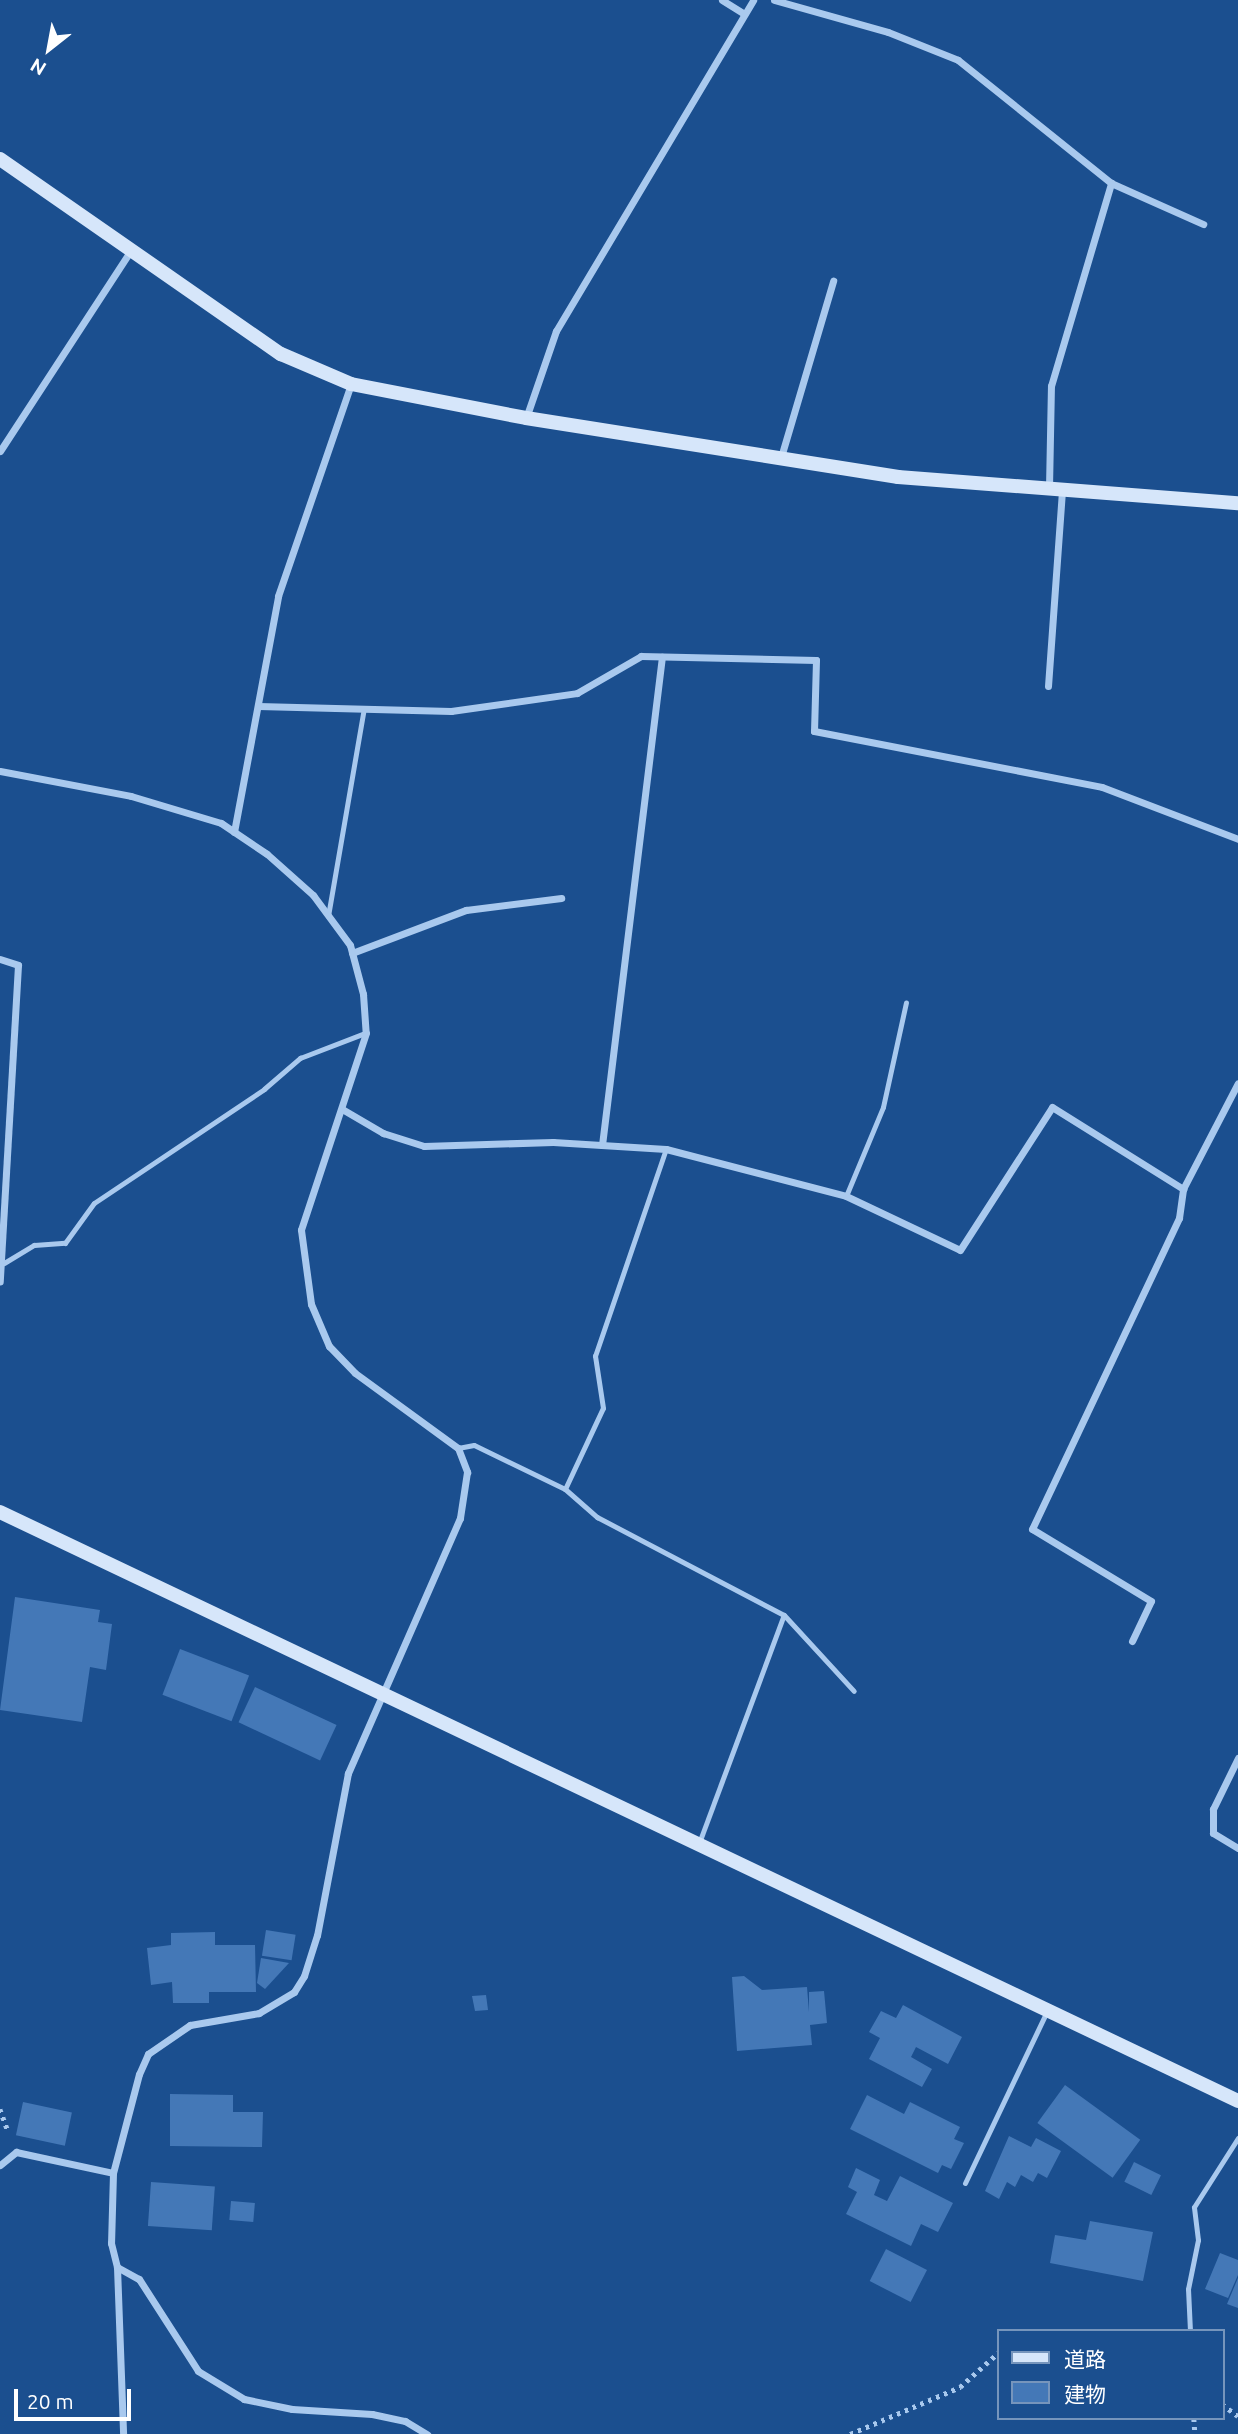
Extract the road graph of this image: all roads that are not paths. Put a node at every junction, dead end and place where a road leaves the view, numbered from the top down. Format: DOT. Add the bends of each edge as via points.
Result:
graph roads {
  1 [pos="722,0"];
  2 [pos="753,0"];
  3 [pos="774,0"];
  4 [pos="744,15"];
  5 [pos="0,159"];
  6 [pos="1111,184"];
  7 [pos="1203,224"];
  8 [pos="131,250"];
  9 [pos="833,281"];
  10 [pos="351,384"];
  11 [pos="526,418"];
  12 [pos="0,451"];
  13 [pos="781,457"];
  14 [pos="1056,488"];
  15 [pos="1238,503"];
  16 [pos="662,657"];
  17 [pos="1048,686"];
  18 [pos="258,706"];
  19 [pos="364,708"];
  20 [pos="0,771"];
  21 [pos="234,832"];
  22 [pos="1238,839"];
  23 [pos="561,898"];
  24 [pos="328,916"];
  25 [pos="352,953"];
  26 [pos="0,959"];
  27 [pos="906,1002"];
  28 [pos="366,1033"];
  29 [pos="1238,1083"];
  30 [pos="342,1109"];
  31 [pos="602,1145"];
  32 [pos="666,1149"];
  33 [pos="1182,1189"];
  34 [pos="846,1196"];
  35 [pos="4,1263"];
  36 [pos="0,1281"];
  37 [pos="458,1448"];
  38 [pos="565,1489"];
  39 [pos="0,1512"];
  40 [pos="784,1615"];
  41 [pos="1132,1642"];
  42 [pos="854,1691"];
  43 [pos="383,1696"];
  44 [pos="1238,1758"];
  45 [pos="698,1846"];
  46 [pos="1238,1847"];
  47 [pos="1047,2011"];
  48 [pos="1238,2101"];
  49 [pos="1238,2138"];
  50 [pos="0,2165"];
  51 [pos="113,2174"];
  52 [pos="965,2183"];
  53 [pos="117,2267"];
  54 [pos="1190,2329"];
  55 [pos="123,2434"];
  56 [pos="427,2434"];
  1 -- 4 [label="street"];
  2 -- 4 [label="street"];
  3 -- 6 [label="street" via="888,32 958,60"];
  4 -- 11 [label="street" via="556,331"];
  5 -- 8 [label="street"];
  6 -- 7 [label="street"];
  6 -- 14 [label="street" via="1051,386"];
  8 -- 10 [label="street" via="281,354"];
  8 -- 12 [label="street"];
  9 -- 13 [label="street"];
  10 -- 11 [label="street"];
  10 -- 18 [label="street" via="278,596"];
  11 -- 13 [label="street"];
  13 -- 14 [label="street" via="898,477"];
  14 -- 15 [label="street"];
  14 -- 17 [label="street"];
  16 -- 19 [label="street" via="641,656 577,693 451,711"];
  16 -- 22 [label="street" via="816,660 814,732 1102,787"];
  16 -- 31 [label="street"];
  18 -- 19 [label="street"];
  18 -- 21 [label="street"];
  19 -- 24 [label="lane"];
  20 -- 21 [label="street" via="131,796 221,823"];
  21 -- 24 [label="street" via="276,862"];
  23 -- 25 [label="street" via="466,910"];
  24 -- 25 [label="street"];
  25 -- 28 [label="street" via="363,994"];
  26 -- 35 [label="street" via="18,965"];
  27 -- 34 [label="lane" via="883,1107"];
  28 -- 30 [label="street"];
  28 -- 35 [label="lane" via="300,1058 264,1088 94,1203 65,1243 34,1245"];
  29 -- 33 [label="street"];
  30 -- 31 [label="street" via="383,1133 424,1146"];
  30 -- 37 [label="street" via="301,1230 311,1304 329,1346 355,1373"];
  31 -- 32 [label="street"];
  32 -- 34 [label="street"];
  32 -- 38 [label="lane" via="595,1356 603,1408"];
  33 -- 34 [label="street" via="1052,1107 960,1250"];
  33 -- 41 [label="street" via="1179,1218 1032,1529 1151,1601"];
  35 -- 36 [label="street"];
  37 -- 38 [label="lane" via="474,1445"];
  37 -- 43 [label="street" via="467,1472 460,1518"];
  38 -- 40 [label="lane" via="597,1517"];
  39 -- 43 [label="street"];
  40 -- 42 [label="lane"];
  40 -- 45 [label="lane"];
  43 -- 45 [label="street"];
  43 -- 51 [label="street" via="348,1773 317,1935 303,1976 278,2004 259,2013 190,2025 148,2054 121,2132"];
  44 -- 46 [label="street" via="1213,1809 1213,1833"];
  45 -- 47 [label="street"];
  47 -- 48 [label="street"];
  47 -- 52 [label="lane"];
  49 -- 54 [label="lane" via="1194,2207 1198,2241 1188,2289"];
  50 -- 51 [label="street" via="16,2152"];
  51 -- 53 [label="street" via="111,2243"];
  53 -- 55 [label="street"];
  53 -- 56 [label="street" via="139,2279 198,2371 244,2399 313,2411 372,2414 405,2421"];
}
